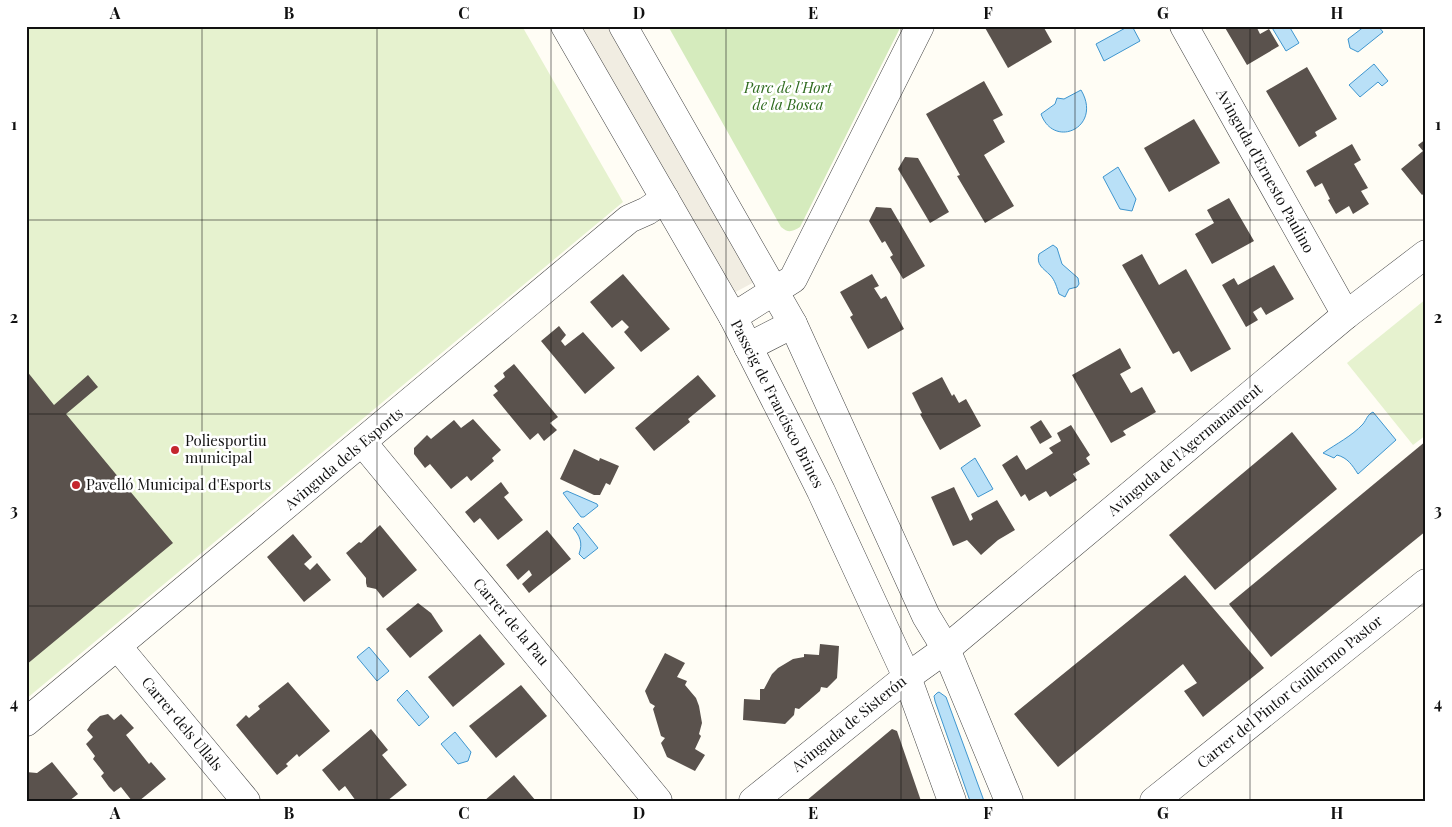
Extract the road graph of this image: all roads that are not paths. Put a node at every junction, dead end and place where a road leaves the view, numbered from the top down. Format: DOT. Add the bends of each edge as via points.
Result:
graph roads {
  1 [pos="565,26"];
  2 [pos="623,26"];
  3 [pos="920,26"];
  4 [pos="1184,26"];
  5 [pos="665,199"];
  6 [pos="1426,254"];
  7 [pos="775,292"];
  8 [pos="1346,316"];
  9 [pos="733,318"];
  10 [pos="793,324"];
  11 [pos="748,347"];
  12 [pos="363,443"];
  13 [pos="1426,582"];
  14 [pos="118,647"];
  15 [pos="946,649"];
  16 [pos="907,677"];
  17 [pos="26,722"];
  18 [pos="950,800"];
  19 [pos="246,801"];
  20 [pos="658,801"];
  21 [pos="753,801"];
  22 [pos="1009,801"];
  23 [pos="1154,801"];
  1 -- 5 [label="street, Passeig de Francisco Brines"];
  2 -- 7 [label="street"];
  3 -- 7 [label="street" via="793,279"];
  4 -- 8 [label="street, Avinguda d'Ernesto Paulino"];
  5 -- 9 [label="street, Passeig de Francisco Brines"];
  5 -- 12 [label="street, Avinguda dels Esports" via="629,219"];
  6 -- 8 [label="street, Avinguda de l'Agermanament"];
  7 -- 9 [label="street"];
  7 -- 10 [label="street"];
  8 -- 15 [label="street, Avinguda de l'Agermanament"];
  9 -- 11 [label="street, Passeig de Francisco Brines"];
  10 -- 11 [label="street"];
  10 -- 15 [label="street" via="926,616"];
  11 -- 16 [label="street, Passeig de Francisco Brines" via="821,491"];
  12 -- 14 [label="street, Avinguda dels Esports"];
  12 -- 20 [label="street, Carrer de la Pau"];
  13 -- 23 [label="street, Carrer del Pintor Guillermo Pastor"];
  14 -- 17 [label="street, Avinguda dels Esports"];
  14 -- 19 [label="street, Carrer dels Ullals"];
  15 -- 16 [label="street, Avinguda de Sisterón"];
  15 -- 22 [label="street"];
  16 -- 18 [label="street, Passeig de Francisco Brines"];
  16 -- 21 [label="street, Avinguda de Sisterón"];
}
